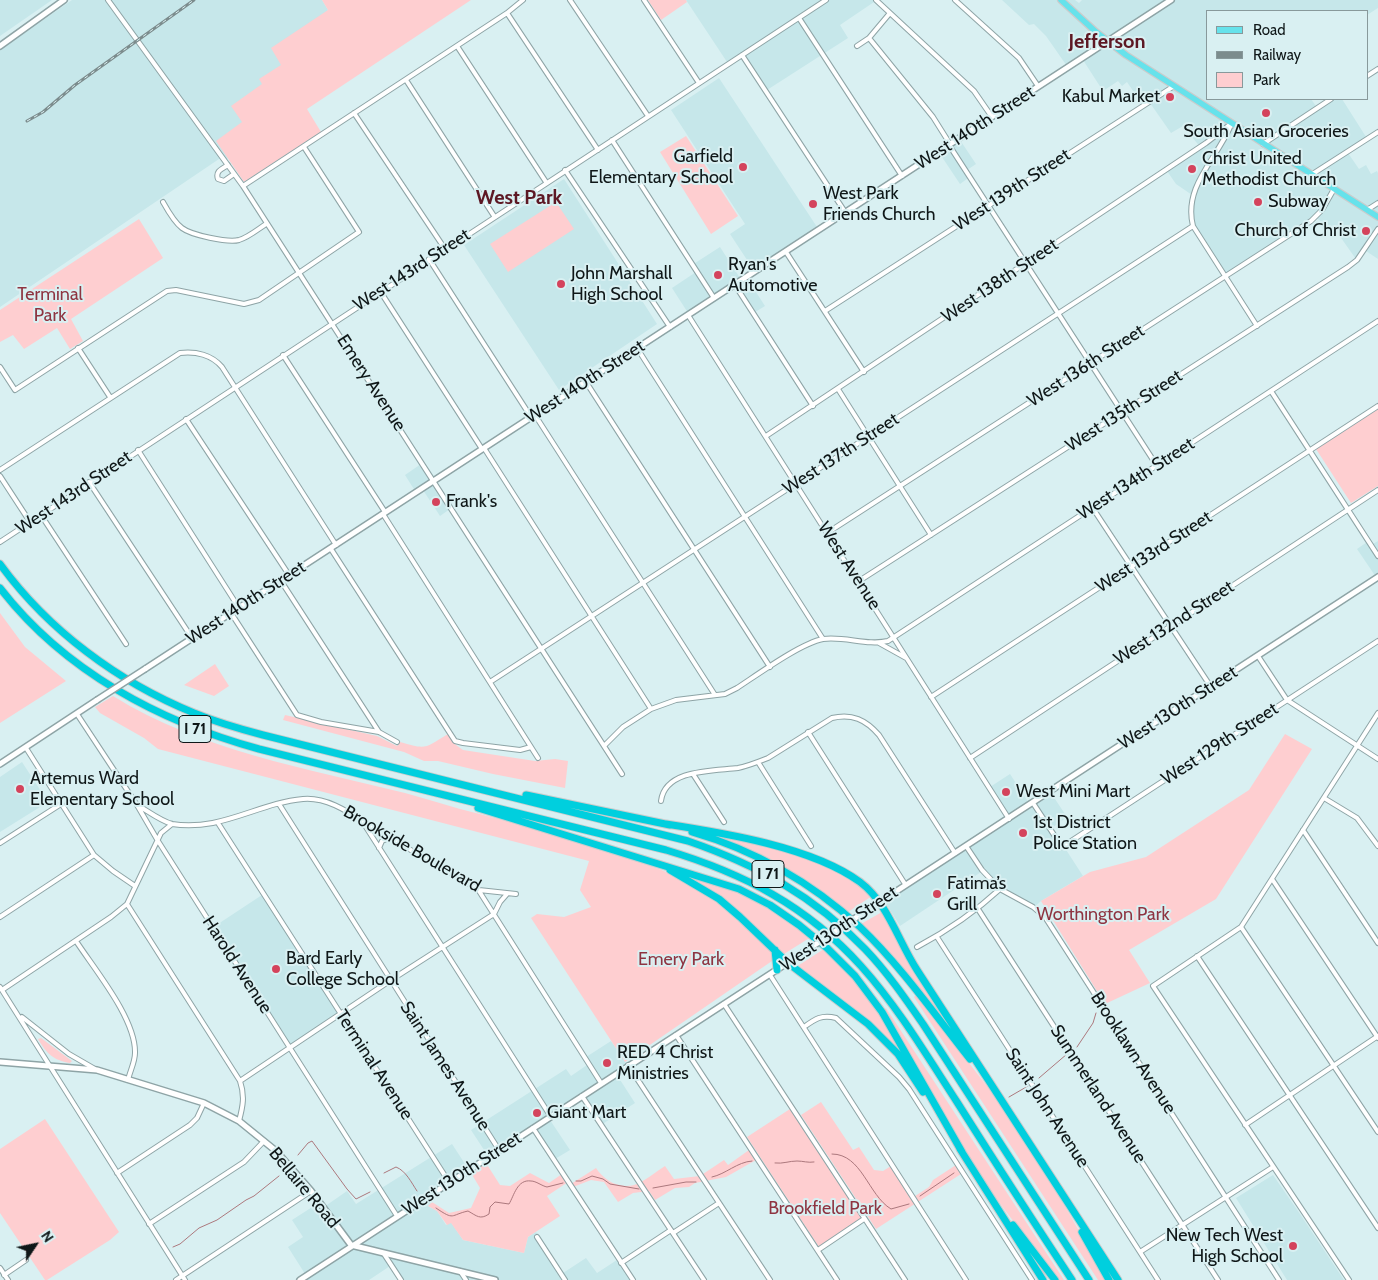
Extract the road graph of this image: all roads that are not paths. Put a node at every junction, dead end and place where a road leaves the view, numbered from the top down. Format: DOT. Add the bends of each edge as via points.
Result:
graph roads {
  1 [pos="64,0"];
  2 [pos="108,0"];
  3 [pos="523,0"];
  4 [pos="570,0"];
  5 [pos="644,0"];
  6 [pos="826,0"];
  7 [pos="876,0"];
  8 [pos="955,0"];
  9 [pos="1061,0"];
  10 [pos="1171,0"];
  11 [pos="507,13"];
  12 [pos="890,13"];
  13 [pos="799,18"];
  14 [pos="869,38"];
  15 [pos="1108,42"];
  16 [pos="0,46"];
  17 [pos="457,46"];
  18 [pos="857,46"];
  19 [pos="742,55"];
  20 [pos="406,80"];
  21 [pos="699,83"];
  22 [pos="1038,86"];
  23 [pos="1174,86"];
  24 [pos="1330,100"];
  25 [pos="354,113"];
  26 [pos="648,116"];
  27 [pos="992,117"];
  28 [pos="1232,123"];
  29 [pos="1378,132"];
  30 [pos="612,140"];
  31 [pos="1263,144"];
  32 [pos="949,145"];
  33 [pos="304,147"];
  34 [pos="598,150"];
  35 [pos="228,165"];
  36 [pos="565,170"];
  37 [pos="234,174"];
  38 [pos="1311,175"];
  39 [pos="902,176"];
  40 [pos="546,182"];
  41 [pos="243,186"];
  42 [pos="1334,189"];
  43 [pos="163,202"];
  44 [pos="1378,203"];
  45 [pos="988,206"];
  46 [pos="1367,210"];
  47 [pos="845,212"];
  48 [pos="494,216"];
  49 [pos="1378,217"];
  50 [pos="266,224"];
  51 [pos="1193,226"];
  52 [pos="1378,230"];
  53 [pos="445,249"];
  54 [pos="786,252"];
  55 [pos="429,260"];
  56 [pos="1026,263"];
  57 [pos="299,273"];
  58 [pos="1225,276"];
  59 [pos="735,285"];
  60 [pos="380,292"];
  61 [pos="714,298"];
  62 [pos="825,311"];
  63 [pos="1059,314"];
  64 [pos="688,315"];
  65 [pos="1378,321"];
  66 [pos="331,323"];
  67 [pos="1257,326"];
  68 [pos="670,327"];
  69 [pos="78,348"];
  70 [pos="638,348"];
  71 [pos="283,355"];
  72 [pos="1091,363"];
  73 [pos="0,367"];
  74 [pos="864,372"];
  75 [pos="586,382"];
  76 [pos="235,387"];
  77 [pos="838,389"];
  78 [pos="1271,390"];
  79 [pos="110,397"];
  80 [pos="813,406"];
  81 [pos="1378,406"];
  82 [pos="1123,412"];
  83 [pos="533,416"];
  84 [pos="186,419"];
  85 [pos="766,436"];
  86 [pos="868,437"];
  87 [pos="483,449"];
  88 [pos="138,450"];
  89 [pos="1311,450"];
  90 [pos="1157,466"];
  91 [pos="0,470"];
  92 [pos="0,476"];
  93 [pos="434,481"];
  94 [pos="89,482"];
  95 [pos="796,483"];
  96 [pos="900,486"];
  97 [pos="1378,490"];
  98 [pos="1092,507"];
  99 [pos="1348,509"];
  100 [pos="384,513"];
  101 [pos="41,515"];
  102 [pos="745,516"];
  103 [pos="30,522"];
  104 [pos="828,533"];
  105 [pos="931,535"];
  106 [pos="0,542"];
  107 [pos="333,547"];
  108 [pos="694,549"];
  109 [pos="1378,556"];
  110 [pos="0,564"];
  111 [pos="1132,566"];
  112 [pos="289,575"];
  113 [pos="1378,577"];
  114 [pos="281,581"];
  115 [pos="859,581"];
  116 [pos="643,582"];
  117 [pos="0,588"];
  118 [pos="239,608"];
  119 [pos="231,613"];
  120 [pos="592,616"];
  121 [pos="1171,625"];
  122 [pos="894,637"];
  123 [pos="192,638"];
  124 [pos="823,639"];
  125 [pos="1378,641"];
  126 [pos="879,643"];
  127 [pos="126,644"];
  128 [pos="540,649"];
  129 [pos="1258,656"];
  130 [pos="908,659"];
  131 [pos="770,667"];
  132 [pos="490,682"];
  133 [pos="1211,686"];
  134 [pos="715,695"];
  135 [pos="931,697"];
  136 [pos="1287,700"];
  137 [pos="651,709"];
  138 [pos="77,714"];
  139 [pos="1378,714"];
  140 [pos="379,732"];
  141 [pos="808,732"];
  142 [pos="396,742"];
  143 [pos="1357,745"];
  144 [pos="604,746"];
  145 [pos="531,747"];
  146 [pos="26,748"];
  147 [pos="538,758"];
  148 [pos="970,758"];
  149 [pos="1378,759"];
  150 [pos="758,762"];
  151 [pos="0,764"];
  152 [pos="622,774"];
  153 [pos="694,774"];
  154 [pos="455,782"];
  155 [pos="430,792"];
  156 [pos="1324,798"];
  157 [pos="661,801"];
  158 [pos="1033,803"];
  159 [pos="62,804"];
  160 [pos="279,804"];
  161 [pos="137,805"];
  162 [pos="1009,819"];
  163 [pos="363,822"];
  164 [pos="724,822"];
  165 [pos="218,823"];
  166 [pos="172,824"];
  167 [pos="666,824"];
  168 [pos="1303,830"];
  169 [pos="389,838"];
  170 [pos="158,842"];
  171 [pos="0,843"];
  172 [pos="811,846"];
  173 [pos="966,846"];
  174 [pos="1378,846"];
  175 [pos="379,848"];
  176 [pos="954,853"];
  177 [pos="94,855"];
  178 [pos="654,862"];
  179 [pos="1272,879"];
  180 [pos="905,884"];
  181 [pos="135,886"];
  182 [pos="1000,889"];
  183 [pos="479,890"];
  184 [pos="507,894"];
  185 [pos="516,894"];
  186 [pos="880,902"];
  187 [pos="127,904"];
  188 [pos="978,909"];
  189 [pos="494,914"];
  190 [pos="0,917"];
  191 [pos="1241,927"];
  192 [pos="937,937"];
  193 [pos="76,941"];
  194 [pos="1378,943"];
  195 [pos="442,947"];
  196 [pos="917,947"];
  197 [pos="775,950"];
  198 [pos="1197,956"];
  199 [pos="788,963"];
  200 [pos="773,973"];
  201 [pos="391,980"];
  202 [pos="1,989"];
  203 [pos="724,1004"];
  204 [pos="18,1014"];
  205 [pos="341,1014"];
  206 [pos="804,1027"];
  207 [pos="676,1035"];
  208 [pos="1378,1037"];
  209 [pos="290,1047"];
  210 [pos="0,1062"];
  211 [pos="628,1065"];
  212 [pos="1334,1066"];
  213 [pos="52,1067"];
  214 [pos="97,1070"];
  215 [pos="128,1080"];
  216 [pos="240,1081"];
  217 [pos="988,1081"];
  218 [pos="601,1083"];
  219 [pos="1290,1094"];
  220 [pos="582,1096"];
  221 [pos="204,1103"];
  222 [pos="551,1117"];
  223 [pos="239,1121"];
  224 [pos="1245,1125"];
  225 [pos="533,1128"];
  226 [pos="1378,1132"];
  227 [pos="264,1141"];
  228 [pos="499,1150"];
  229 [pos="962,1152"];
  230 [pos="1273,1167"];
  231 [pos="117,1173"];
  232 [pos="449,1182"];
  233 [pos="311,1191"];
  234 [pos="1062,1194"];
  235 [pos="990,1195"];
  236 [pos="1226,1197"];
  237 [pos="719,1203"];
  238 [pos="397,1216"];
  239 [pos="864,1219"];
  240 [pos="149,1224"];
  241 [pos="1182,1226"];
  242 [pos="1378,1228"];
  243 [pos="672,1231"];
  244 [pos="537,1237"];
  245 [pos="351,1245"];
  246 [pos="818,1250"];
  247 [pos="1140,1252"];
  248 [pos="384,1254"];
  249 [pos="26,1260"];
  250 [pos="621,1262"];
  251 [pos="460,1271"];
  252 [pos="2,1272"];
  253 [pos="184,1278"];
  254 [pos="8,1280"];
  255 [pos="176,1280"];
  256 [pos="300,1280"];
  257 [pos="401,1280"];
  258 [pos="466,1280"];
  259 [pos="495,1280"];
  260 [pos="566,1280"];
  261 [pos="633,1280"];
  262 [pos="704,1280"];
  263 [pos="770,1280"];
  264 [pos="838,1280"];
  265 [pos="905,1280"];
  266 [pos="966,1280"];
  267 [pos="1032,1280"];
  268 [pos="1043,1280"];
  269 [pos="1055,1280"];
  270 [pos="1072,1280"];
  271 [pos="1089,1280"];
  272 [pos="1109,1280"];
  273 [pos="1118,1280"];
  274 [pos="1158,1280"];
  275 [pos="1218,1280"];
  276 [pos="1279,1280"];
  277 [pos="1349,1280"];
  1 -- 16 [label="street"];
  2 -- 35 [label="street, Emery Avenue"];
  3 -- 11 [label="street"];
  4 -- 26 [label="street"];
  5 -- 21 [label="street"];
  6 -- 13 [label="street, West 143rd Street"];
  7 -- 12 [label="street"];
  8 -- 22 [label="street" via="1018,58"];
  9 -- 15 [label="main road"];
  10 -- 15 [label="street, West 140th Street"];
  11 -- 17 [label="street"];
  11 -- 34 [label="street"];
  12 -- 14 [label="street"];
  12 -- 27 [label="street" via="974,91"];
  13 -- 19 [label="street, West 143rd Street"];
  13 -- 39 [label="street"];
  14 -- 18 [label="street"];
  14 -- 32 [label="street" via="933,117"];
  15 -- 22 [label="street, West 140th Street"];
  15 -- 23 [label="main road"];
  17 -- 20 [label="street"];
  17 -- 40 [label="street"];
  19 -- 21 [label="street, West 143rd Street"];
  19 -- 47 [label="street"];
  20 -- 25 [label="street"];
  20 -- 48 [label="street"];
  21 -- 26 [label="street, West 143rd Street"];
  22 -- 27 [label="street, West 140th Street"];
  23 -- 28 [label="main road"];
  23 -- 45 [label="street, West 139th Street"];
  24 -- 31 [label="street"];
  25 -- 33 [label="street"];
  25 -- 53 [label="street"];
  26 -- 30 [label="street, West 143rd Street"];
  27 -- 32 [label="street, West 140th Street"];
  28 -- 31 [label="main road"];
  28 -- 51 [label="street" via="1195,190 1190,206"];
  28 -- 56 [label="street, West 138th Street"];
  29 -- 38 [label="street"];
  30 -- 34 [label="street, West 143rd Street"];
  30 -- 61 [label="street"];
  31 -- 38 [label="main road"];
  32 -- 39 [label="street, West 140th Street"];
  32 -- 45 [label="street"];
  33 -- 41 [label="street"];
  33 -- 57 [label="street" via="359,232"];
  34 -- 36 [label="street, West 143rd Street"];
  35 -- 37 [label="street, Emery Avenue"];
  35 -- 37 [label="street" via="218,171 218,178 224,181"];
  36 -- 40 [label="street, West 143rd Street"];
  36 -- 68 [label="street"];
  37 -- 41 [label="street, Emery Avenue"];
  38 -- 42 [label="main road"];
  39 -- 47 [label="street, West 140th Street"];
  40 -- 48 [label="street, West 143rd Street"];
  41 -- 50 [label="street, Emery Avenue"];
  42 -- 46 [label="main road"];
  42 -- 58 [label="street, West 136th Street" via="1312,221"];
  43 -- 50 [label="street" via="182,228 229,241 246,237"];
  44 -- 46 [label="street"];
  45 -- 56 [label="street"];
  45 -- 62 [label="street, West 139th Street"];
  46 -- 49 [label="main road"];
  47 -- 54 [label="street, West 140th Street"];
  48 -- 53 [label="street, West 143rd Street"];
  50 -- 57 [label="street, Emery Avenue"];
  51 -- 58 [label="street"];
  51 -- 63 [label="street, West 137th Street"];
  52 -- 67 [label="street, West 135th Street" via="1353,264"];
  53 -- 55 [label="street, West 143rd Street"];
  54 -- 59 [label="street, West 140th Street"];
  54 -- 62 [label="street"];
  55 -- 60 [label="street, West 143rd Street"];
  55 -- 83 [label="street"];
  56 -- 63 [label="street"];
  56 -- 74 [label="street, West 138th Street"];
  57 -- 66 [label="street, Emery Avenue"];
  57 -- 69 [label="street" via="252,303 167,291"];
  58 -- 67 [label="street"];
  58 -- 72 [label="street, West 136th Street"];
  59 -- 61 [label="street, West 140th Street"];
  59 -- 80 [label="street"];
  60 -- 66 [label="street, West 143rd Street"];
  60 -- 87 [label="street"];
  61 -- 64 [label="street, West 140th Street"];
  62 -- 74 [label="street"];
  63 -- 72 [label="street"];
  63 -- 86 [label="street, West 137th Street"];
  64 -- 68 [label="street, West 140th Street"];
  64 -- 85 [label="street, West Avenue"];
  65 -- 78 [label="street, West 134th Street"];
  66 -- 71 [label="street, West 143rd Street"];
  66 -- 93 [label="street, Emery Avenue"];
  67 -- 82 [label="street, West 135th Street"];
  68 -- 70 [label="street, West 140th Street"];
  69 -- 73 [label="street" via="15,390"];
  69 -- 79 [label="street"];
  70 -- 75 [label="street, West 140th Street"];
  70 -- 102 [label="street"];
  71 -- 76 [label="street, West 143rd Street"];
  71 -- 100 [label="street"];
  72 -- 82 [label="street"];
  72 -- 96 [label="street, West 136th Street"];
  74 -- 77 [label="street, West 138th Street"];
  75 -- 83 [label="street, West 140th Street"];
  75 -- 108 [label="street"];
  76 -- 79 [label="street" via="216,359 187,352 171,358"];
  76 -- 84 [label="street, West 143rd Street"];
  76 -- 107 [label="street"];
  77 -- 80 [label="street, West 138th Street"];
  77 -- 86 [label="street"];
  78 -- 89 [label="street"];
  78 -- 90 [label="street, West 134th Street"];
  79 -- 91 [label="street"];
  80 -- 85 [label="street, West 138th Street"];
  81 -- 89 [label="street, West 133rd Street"];
  82 -- 90 [label="street"];
  82 -- 105 [label="street, West 135th Street"];
  83 -- 87 [label="street, West 140th Street"];
  83 -- 116 [label="street"];
  84 -- 88 [label="street, West 143rd Street"];
  84 -- 112 [label="street"];
  85 -- 95 [label="street, West Avenue"];
  86 -- 95 [label="street, West 137th Street"];
  86 -- 96 [label="street"];
  87 -- 93 [label="street, West 140th Street"];
  87 -- 120 [label="street"];
  88 -- 94 [label="street, West 143rd Street"];
  88 -- 118 [label="street"];
  89 -- 99 [label="street"];
  89 -- 111 [label="street, West 133rd Street"];
  90 -- 98 [label="street, West 134th Street"];
  92 -- 103 [label="street"];
  93 -- 100 [label="street, West 140th Street"];
  93 -- 128 [label="street, Emery Avenue"];
  94 -- 101 [label="street, West 143rd Street"];
  94 -- 123 [label="street"];
  95 -- 102 [label="street, West 137th Street"];
  95 -- 104 [label="street, West Avenue"];
  96 -- 104 [label="street, West 136th Street"];
  96 -- 105 [label="street"];
  97 -- 99 [label="street, West 132nd Street"];
  98 -- 111 [label="street"];
  98 -- 122 [label="street, West 134th Street"];
  99 -- 109 [label="street"];
  99 -- 121 [label="street, West 132nd Street"];
  100 -- 107 [label="street, West 140th Street"];
  100 -- 132 [label="street"];
  101 -- 103 [label="street, West 143rd Street"];
  101 -- 127 [label="street"];
  102 -- 108 [label="street, West 137th Street"];
  102 -- 124 [label="street"];
  103 -- 106 [label="street, West 143rd Street"];
  104 -- 115 [label="street, West Avenue"];
  105 -- 115 [label="street, West 135th Street"];
  107 -- 112 [label="street, West 140th Street"];
  107 -- 145 [label="street" via="456,740 520,750"];
  108 -- 116 [label="street, West 137th Street"];
  108 -- 131 [label="street"];
  110 -- 154 [label="highway, I 71" via="30,599 76,643 161,698 202,716 255,733"];
  111 -- 121 [label="street"];
  111 -- 135 [label="street, West 133rd Street"];
  112 -- 114 [label="street, West 140th Street"];
  113 -- 129 [label="street, West 130th Street"];
  114 -- 118 [label="street, West 140th Street"];
  114 -- 140 [label="street"];
  115 -- 122 [label="street, West Avenue"];
  116 -- 120 [label="street, West 137th Street"];
  116 -- 134 [label="street"];
  117 -- 155 [label="highway, I 71" via="35,626 74,660 110,686 160,714 227,740"];
  118 -- 119 [label="street, West 140th Street"];
  119 -- 123 [label="street, West 140th Street"];
  119 -- 140 [label="street" via="297,715"];
  120 -- 128 [label="street, West 137th Street"];
  120 -- 137 [label="street"];
  121 -- 133 [label="street"];
  121 -- 148 [label="street, West 132nd Street"];
  122 -- 126 [label="street, West 134th Street"];
  122 -- 130 [label="street, West Avenue"];
  123 -- 138 [label="street, West 140th Street, bridge"];
  124 -- 126 [label="street"];
  124 -- 131 [label="street"];
  125 -- 136 [label="street, West 129th Street"];
  126 -- 130 [label="street"];
  128 -- 132 [label="street, West 137th Street"];
  128 -- 144 [label="street, Emery Avenue"];
  129 -- 133 [label="street, West 130th Street"];
  129 -- 136 [label="street"];
  130 -- 135 [label="street, West Avenue"];
  131 -- 134 [label="street" via="737,688"];
  132 -- 145 [label="street"];
  133 -- 158 [label="street, West 130th Street"];
  134 -- 137 [label="street" via="676,700"];
  135 -- 148 [label="street, West Avenue"];
  136 -- 143 [label="street"];
  136 -- 158 [label="street, West 129th Street" via="1062,847"];
  137 -- 144 [label="street" via="623,727"];
  138 -- 146 [label="street, West 140th Street"];
  138 -- 161 [label="street, Harold Avenue"];
  139 -- 143 [label="street"];
  140 -- 142 [label="street"];
  141 -- 150 [label="street"];
  141 -- 176 [label="street" via="842,715 870,724"];
  141 -- 180 [label="street"];
  143 -- 149 [label="street"];
  143 -- 156 [label="street"];
  144 -- 152 [label="street, Emery Avenue"];
  145 -- 147 [label="street"];
  146 -- 151 [label="street, West 140th Street"];
  146 -- 159 [label="street"];
  148 -- 162 [label="street, West Avenue"];
  150 -- 153 [label="street"];
  150 -- 172 [label="street"];
  153 -- 157 [label="street" via="668,785"];
  153 -- 164 [label="street"];
  154 -- 167 [label="highway"];
  154 -- 271 [label="highway, I 71" via="688,841 760,870 820,908 866,950 909,1004"];
  155 -- 178 [label="highway"];
  155 -- 270 [label="highway, I 71" via="697,859 759,885 809,918 853,957 895,1009"];
  156 -- 168 [label="street"];
  156 -- 174 [label="street" via="1357,818"];
  158 -- 162 [label="street, West 130th Street"];
  159 -- 171 [label="street"];
  159 -- 177 [label="street"];
  160 -- 163 [label="street, Brookside Boulevard" via="305,799 328,803 347,810"];
  160 -- 165 [label="street, Brookside Boulevard"];
  160 -- 201 [label="street, Saint James Avenue"];
  161 -- 166 [label="street, Brookside Boulevard"];
  161 -- 170 [label="street, Harold Avenue"];
  162 -- 173 [label="street, West 130th Street"];
  163 -- 169 [label="street, Brookside Boulevard"];
  163 -- 175 [label="street"];
  165 -- 166 [label="street, Brookside Boulevard" via="198,826"];
  165 -- 205 [label="street, Terminal Avenue"];
  166 -- 170 [label="street" via="161,833"];
  167 -- 186 [label="highway" via="775,846 811,857 850,876"];
  167 -- 217 [label="highway" via="753,855 834,905 892,961"];
  168 -- 179 [label="street"];
  168 -- 194 [label="street"];
  169 -- 175 [label="street" via="382,841"];
  169 -- 183 [label="street, Brookside Boulevard"];
  170 -- 181 [label="street"];
  170 -- 209 [label="street, Harold Avenue"];
  173 -- 176 [label="street, West 130th Street"];
  173 -- 182 [label="street, Brooklawn Avenue"];
  175 -- 195 [label="street"];
  176 -- 180 [label="street, West 130th Street"];
  177 -- 181 [label="street"];
  177 -- 190 [label="street"];
  178 -- 197 [label="highway" via="719,899"];
  178 -- 229 [label="highway" via="747,893 799,925 836,956 882,1012"];
  179 -- 191 [label="street"];
  179 -- 208 [label="street"];
  180 -- 186 [label="street, West 130th Street"];
  181 -- 187 [label="street"];
  182 -- 188 [label="street"];
  182 -- 236 [label="street, Brooklawn Avenue" via="1045,917"];
  183 -- 184 [label="street, Brookside Boulevard"];
  183 -- 189 [label="street"];
  184 -- 185 [label="street, Brookside Boulevard"];
  184 -- 189 [label="street"];
  186 -- 199 [label="street, West 130th Street, bridge"];
  186 -- 217 [label="highway" via="915,968"];
  187 -- 193 [label="street"];
  187 -- 216 [label="street"];
  188 -- 192 [label="street"];
  188 -- 241 [label="street, Summerland Avenue"];
  189 -- 195 [label="street"];
  189 -- 218 [label="street"];
  191 -- 198 [label="street"];
  191 -- 212 [label="street"];
  192 -- 196 [label="street"];
  192 -- 247 [label="street, Saint John Avenue"];
  193 -- 202 [label="street"];
  193 -- 215 [label="street" via="130,1025 135,1055"];
  195 -- 201 [label="street"];
  195 -- 222 [label="street"];
  197 -- 199 [label="highway"];
  197 -- 200 [label="highway"];
  198 -- 219 [label="street"];
  198 -- 224 [label="street" via="1153,986"];
  199 -- 200 [label="street, West 130th Street"];
  199 -- 229 [label="highway" via="889,1044"];
  200 -- 203 [label="street, West 130th Street"];
  200 -- 206 [label="street"];
  201 -- 205 [label="street"];
  201 -- 228 [label="street, Saint James Avenue"];
  202 -- 204 [label="street"];
  203 -- 207 [label="street, West 130th Street"];
  203 -- 239 [label="street"];
  204 -- 213 [label="street"];
  204 -- 214 [label="street" via="69,1054"];
  205 -- 209 [label="street"];
  205 -- 232 [label="street, Terminal Avenue"];
  206 -- 266 [label="street"];
  206 -- 267 [label="street" via="818,1017 836,1018 909,1088"];
  207 -- 211 [label="street, West 130th Street"];
  207 -- 246 [label="street"];
  208 -- 212 [label="street"];
  209 -- 216 [label="street"];
  209 -- 238 [label="street, Harold Avenue"];
  210 -- 213 [label="street, Bellaire Road"];
  211 -- 218 [label="street, West 130th Street"];
  211 -- 237 [label="street"];
  212 -- 219 [label="street"];
  212 -- 226 [label="street"];
  213 -- 214 [label="street, Bellaire Road"];
  213 -- 231 [label="street"];
  214 -- 215 [label="street, Bellaire Road"];
  215 -- 221 [label="street, Bellaire Road"];
  216 -- 223 [label="street" via="244,1103"];
  217 -- 234 [label="highway"];
  218 -- 220 [label="street, West 130th Street"];
  219 -- 224 [label="street"];
  219 -- 242 [label="street"];
  220 -- 222 [label="street, West 130th Street"];
  220 -- 243 [label="street"];
  221 -- 223 [label="street, Bellaire Road"];
  221 -- 231 [label="street" via="190,1125"];
  222 -- 225 [label="street, West 130th Street"];
  223 -- 227 [label="street, Bellaire Road"];
  224 -- 230 [label="street"];
  225 -- 228 [label="street, West 130th Street"];
  225 -- 250 [label="street"];
  227 -- 233 [label="street, Bellaire Road"];
  227 -- 240 [label="street" via="244,1162"];
  228 -- 232 [label="street, West 130th Street"];
  229 -- 235 [label="highway"];
  230 -- 236 [label="street"];
  230 -- 277 [label="street"];
  231 -- 240 [label="street"];
  232 -- 238 [label="street, West 130th Street"];
  233 -- 245 [label="street, Bellaire Road"];
  233 -- 253 [label="street"];
  234 -- 272 [label="highway"];
  234 -- 273 [label="highway"];
  235 -- 268 [label="highway"];
  235 -- 269 [label="highway"];
  236 -- 241 [label="street"];
  236 -- 276 [label="street, Brooklawn Avenue"];
  237 -- 243 [label="street"];
  237 -- 263 [label="street"];
  238 -- 245 [label="street, West 130th Street"];
  239 -- 246 [label="street"];
  239 -- 265 [label="street"];
  240 -- 253 [label="street"];
  241 -- 247 [label="street"];
  241 -- 275 [label="street, Summerland Avenue"];
  243 -- 250 [label="street"];
  243 -- 262 [label="street"];
  244 -- 260 [label="street"];
  245 -- 248 [label="street, Bellaire Road"];
  245 -- 256 [label="street, West 130th Street"];
  246 -- 264 [label="street"];
  247 -- 274 [label="street, Saint John Avenue"];
  248 -- 251 [label="street, Bellaire Road"];
  248 -- 257 [label="street"];
  249 -- 252 [label="street"];
  250 -- 261 [label="street"];
  251 -- 258 [label="street"];
  251 -- 259 [label="street, Bellaire Road"];
  252 -- 254 [label="street"];
  253 -- 255 [label="street"];
}
